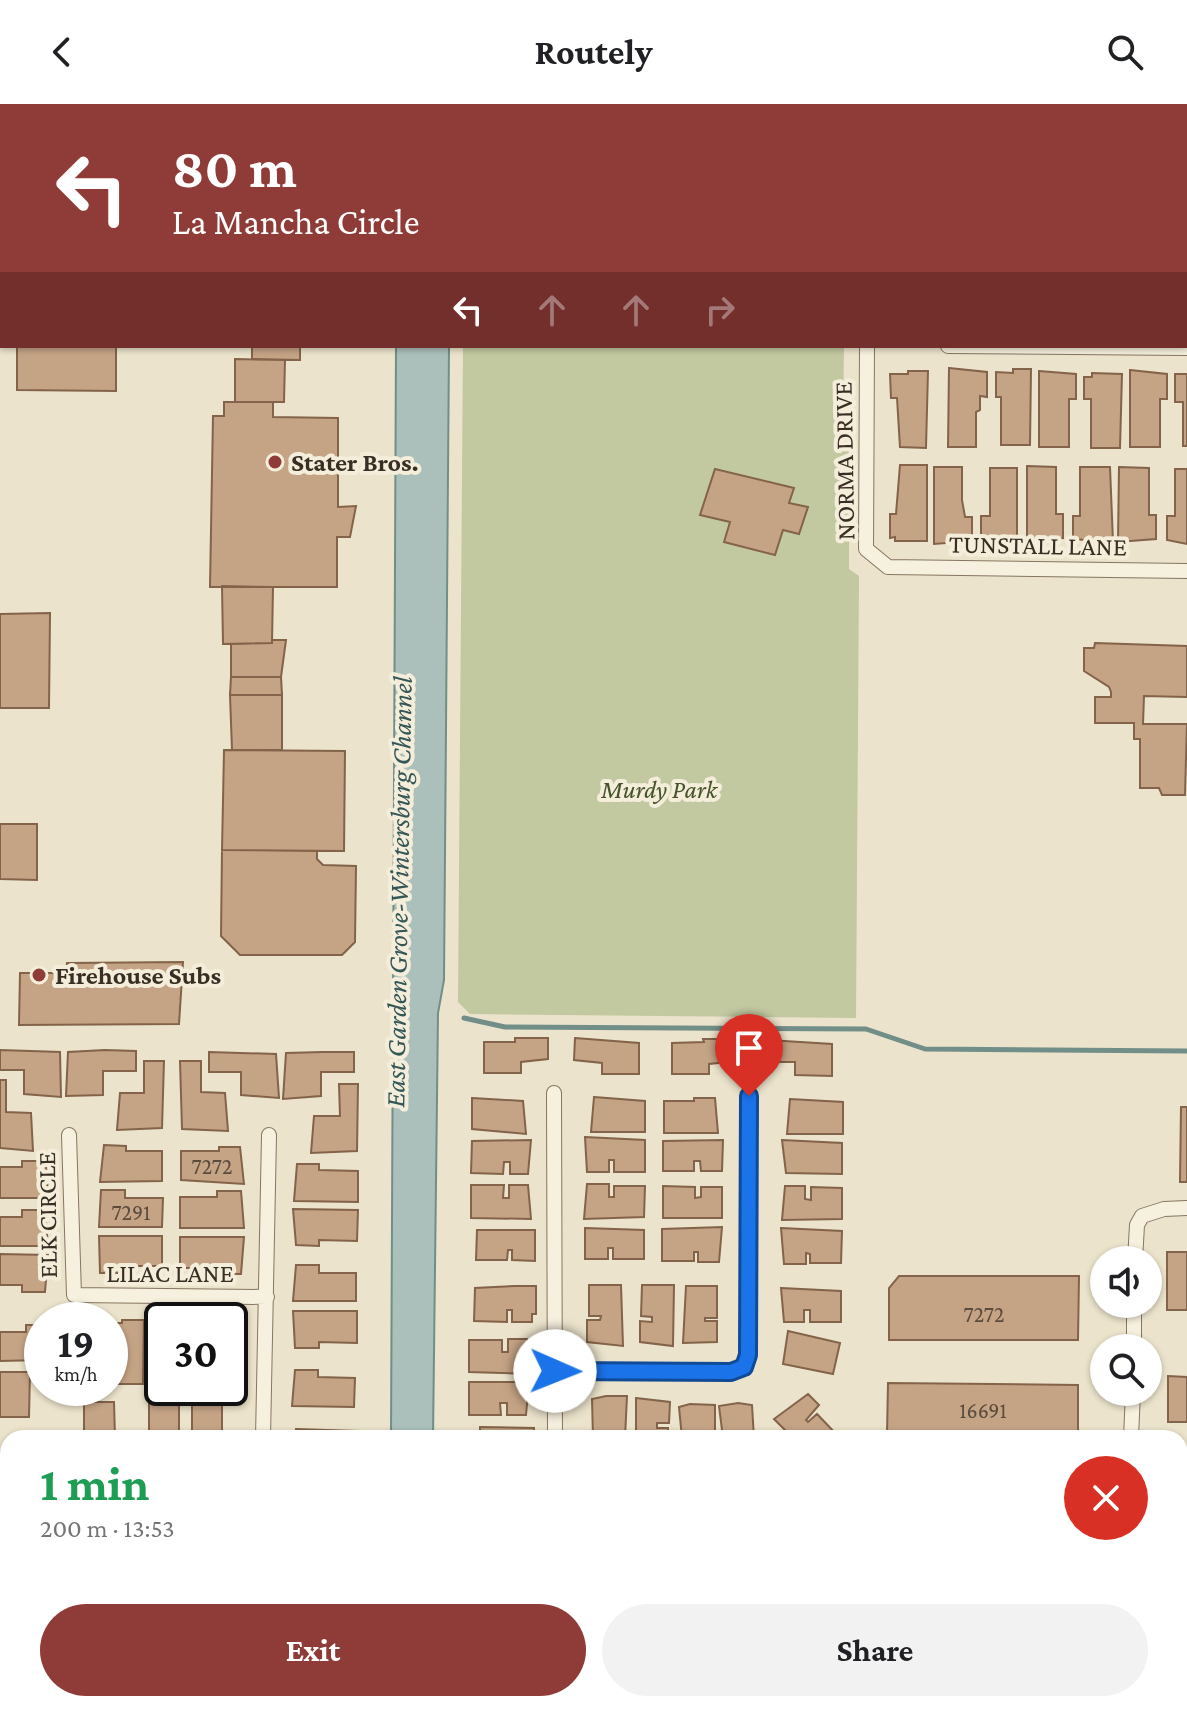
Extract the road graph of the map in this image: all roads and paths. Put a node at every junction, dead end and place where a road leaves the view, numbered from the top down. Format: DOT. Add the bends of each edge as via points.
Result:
graph roads {
  1 [pos="867,348"];
  2 [pos="888,567"];
  3 [pos="1187,571"];
  4 [pos="554,1093"];
  5 [pos="749,1096"];
  6 [pos="69,1135"];
  7 [pos="269,1135"];
  8 [pos="1187,1208"];
  9 [pos="1136,1246"];
  10 [pos="74,1295"];
  11 [pos="267,1297"];
  12 [pos="555,1371"];
  13 [pos="1132,1406"];
  14 [pos="263,1430"];
  15 [pos="555,1430"];
  16 [pos="1131,1430"];
  1 -- 2 [label="street, NORMA DRIVE" via="866,549"];
  2 -- 3 [label="street, TUNSTALL LANE"];
  4 -- 12 [label="street"];
  5 -- 12 [label="street" via="744,1367 731,1372"];
  6 -- 10 [label="street, ELK CIRCLE"];
  7 -- 11 [label="street"];
  8 -- 9 [label="street" via="1142,1216"];
  10 -- 11 [label="street, LILAC LANE"];
  11 -- 14 [label="street"];
  12 -- 15 [label="street"];
  13 -- 16 [label="street"];
}
